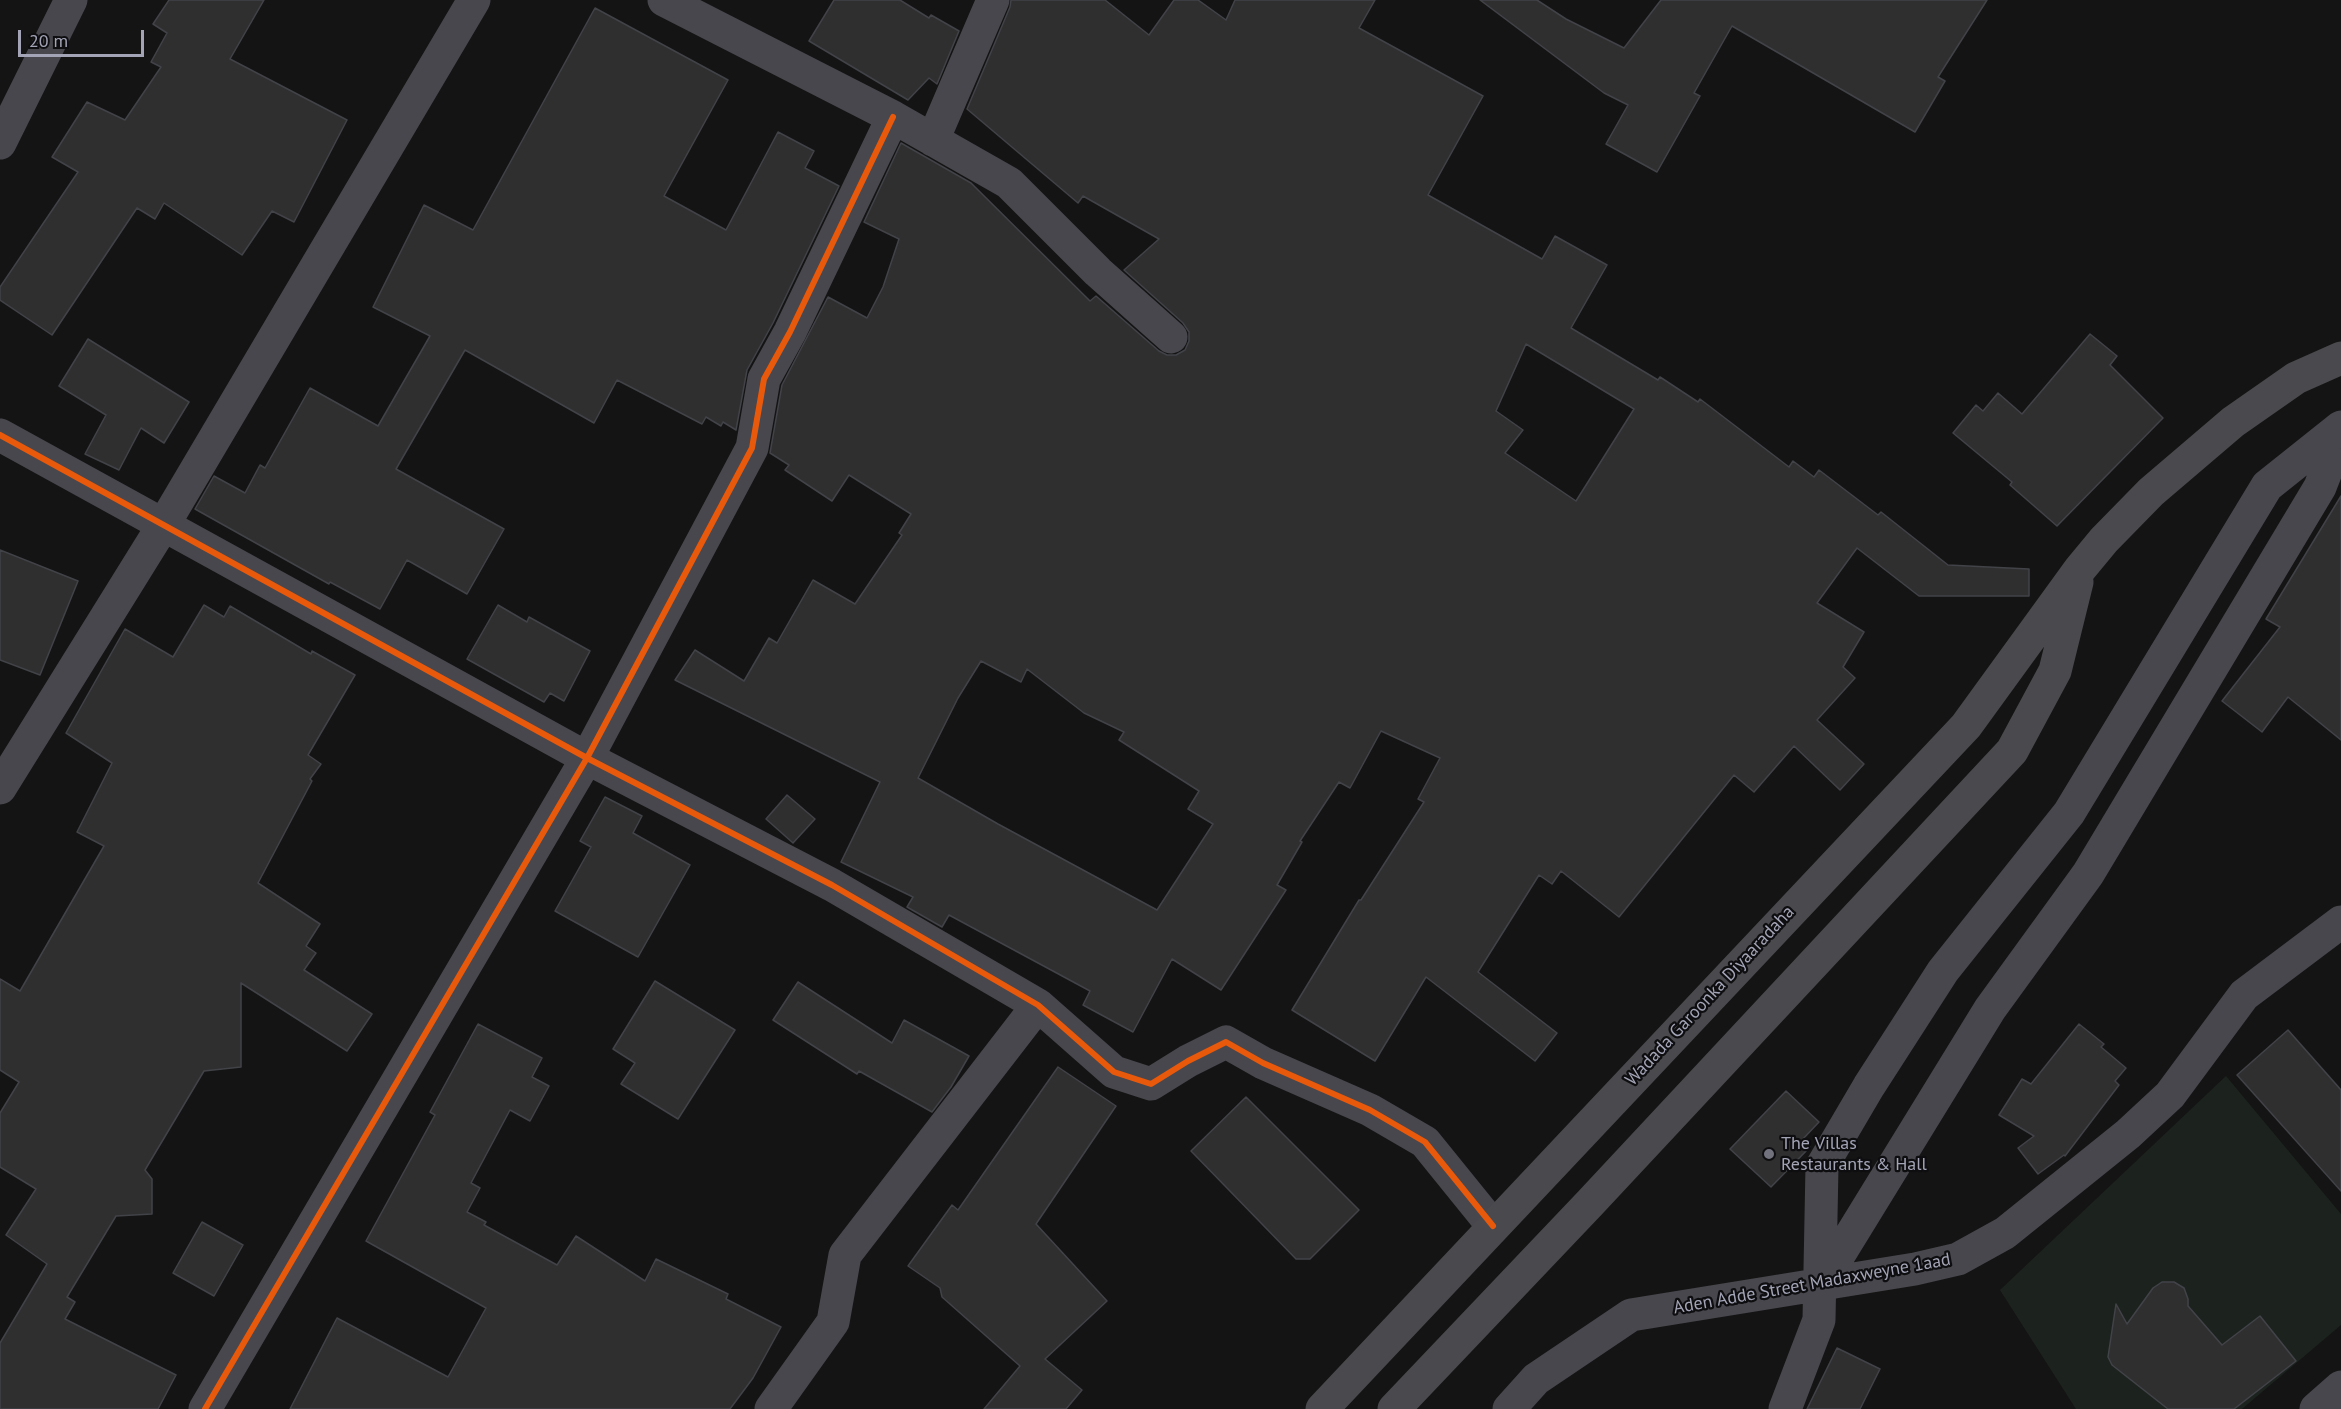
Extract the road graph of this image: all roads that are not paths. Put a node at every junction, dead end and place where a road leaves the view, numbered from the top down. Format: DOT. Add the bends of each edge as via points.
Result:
graph roads {
  1 [pos="71,0"];
  2 [pos="474,0"];
  3 [pos="664,0"];
  4 [pos="993,0"];
  5 [pos="892,117"];
  6 [pos="933,140"];
  7 [pos="0,143"];
  8 [pos="1171,337"];
  9 [pos="2341,358"];
  10 [pos="2341,427"];
  11 [pos="2341,433"];
  12 [pos="0,435"];
  13 [pos="164,524"];
  14 [pos="2080,569"];
  15 [pos="587,758"];
  16 [pos="0,788"];
  17 [pos="2341,922"];
  18 [pos="1038,1005"];
  19 [pos="1493,1226"];
  20 [pos="1821,1284"];
  21 [pos="2341,1387"];
  22 [pos="205,1409"];
  23 [pos="771,1409"];
  24 [pos="1322,1409"];
  25 [pos="1394,1409"];
  26 [pos="1509,1409"];
  27 [pos="1785,1409"];
  28 [pos="2316,1409"];
  1 -- 7 [label="street"];
  2 -- 13 [label="street"];
  3 -- 5 [label="street"];
  4 -- 6 [label="street"];
  5 -- 6 [label="street"];
  5 -- 15 [label="street" via="764,379 752,448"];
  6 -- 8 [label="street" via="1009,183 1098,272"];
  9 -- 14 [label="main road, Wadada Garoonka Diyaaradaha" via="2295,378 2233,422 2151,492"];
  10 -- 20 [label="street" via="2267,486 2069,813 1943,971 1869,1086 1822,1166"];
  11 -- 20 [label="street" via="2320,487 2088,874 1990,1009"];
  12 -- 13 [label="street"];
  13 -- 15 [label="street"];
  13 -- 16 [label="street"];
  14 -- 19 [label="main road, Wadada Garoonka Diyaaradaha" via="1966,726"];
  14 -- 25 [label="main road, Wadada Garoonka Diyaaradaha" via="2055,671 2012,751"];
  15 -- 18 [label="street" via="832,885"];
  15 -- 22 [label="street"];
  17 -- 20 [label="street, Aden Adde Street Madaxweyne 1aad" via="2244,995 2170,1095 2005,1233 1958,1259"];
  18 -- 19 [label="street" via="1114,1072 1151,1084 1226,1042 1263,1063 1370,1110 1425,1142"];
  18 -- 23 [label="street" via="845,1255 833,1322"];
  19 -- 24 [label="main road, Wadada Garoonka Diyaaradaha"];
  20 -- 26 [label="street, Aden Adde Street Madaxweyne 1aad" via="1631,1315 1536,1379"];
  20 -- 27 [label="street" via="1819,1320"];
  21 -- 28 [label="street"];
}
